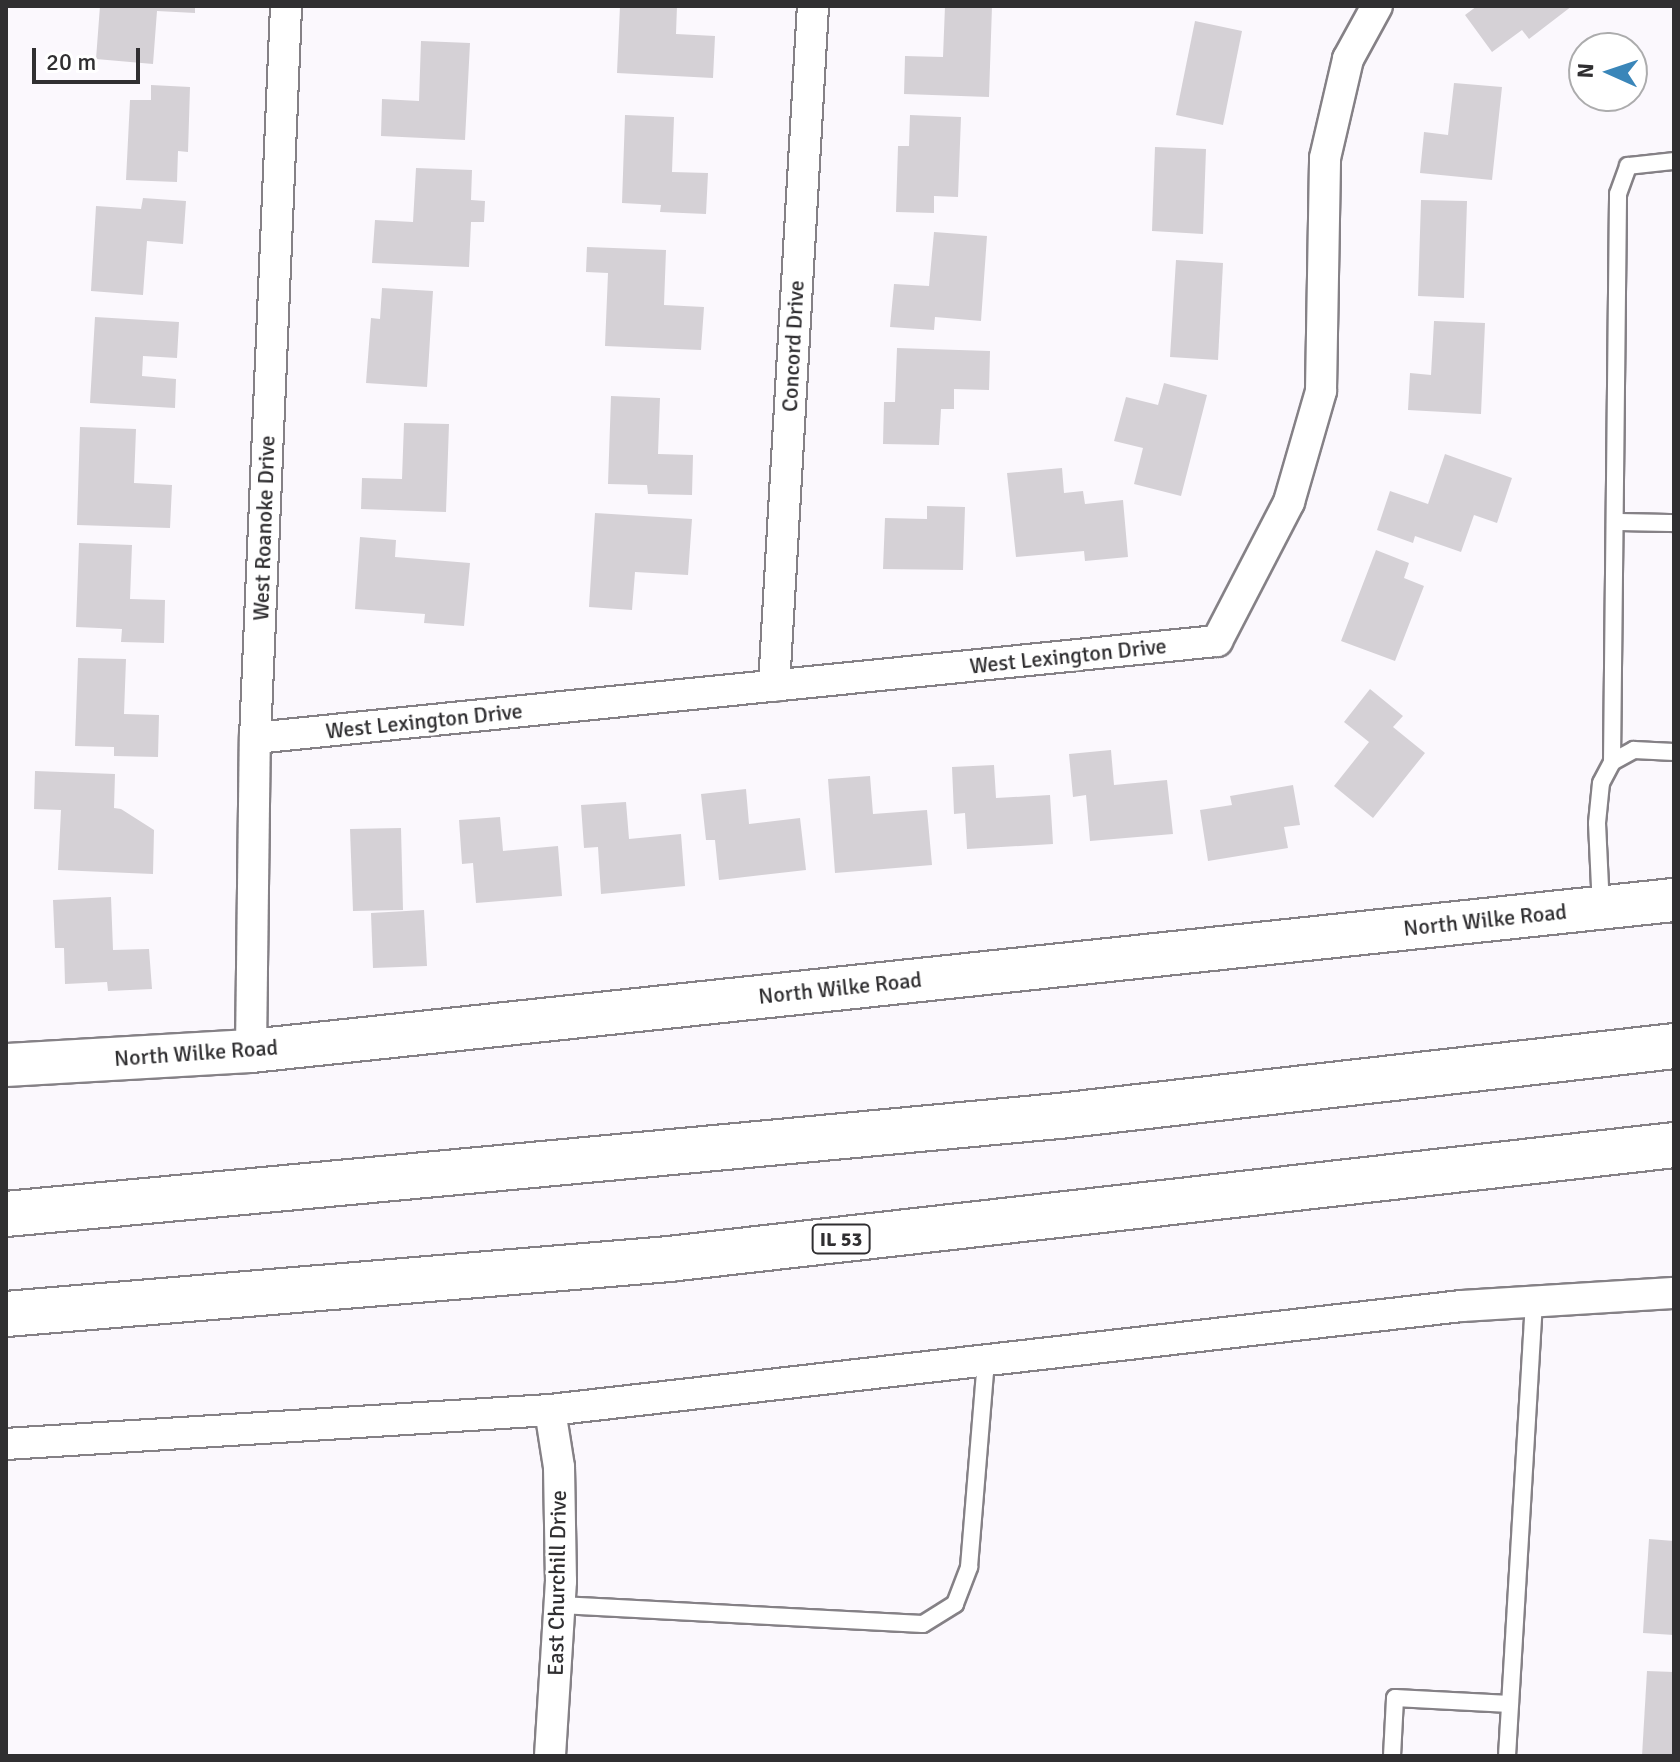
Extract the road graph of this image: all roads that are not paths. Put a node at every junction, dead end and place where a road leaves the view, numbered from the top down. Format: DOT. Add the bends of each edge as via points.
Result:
graph roads {
  1 [pos="286,6"];
  2 [pos="813,6"];
  3 [pos="1377,6"];
  4 [pos="1674,161"];
  5 [pos="1615,522"];
  6 [pos="1674,523"];
  7 [pos="774,686"];
  8 [pos="255,738"];
  9 [pos="1674,752"];
  10 [pos="1612,762"];
  11 [pos="1674,900"];
  12 [pos="1601,908"];
  13 [pos="1674,1046"];
  14 [pos="251,1051"];
  15 [pos="6,1065"];
  16 [pos="1674,1145"];
  17 [pos="6,1214"];
  18 [pos="1674,1293"];
  19 [pos="1534,1301"];
  20 [pos="6,1314"];
  21 [pos="986,1360"];
  22 [pos="550,1410"];
  23 [pos="6,1444"];
  24 [pos="560,1605"];
  25 [pos="1510,1704"];
  26 [pos="550,1756"];
  27 [pos="1392,1756"];
  28 [pos="1507,1756"];
  1 -- 8 [label="street, West Roanoke Drive"];
  2 -- 7 [label="street, Concord Drive"];
  3 -- 7 [label="street, West Lexington Drive" via="1348,59 1325,158 1321,391 1289,502 1217,641"];
  4 -- 5 [label="lane" via="1628,166 1618,194"];
  5 -- 6 [label="lane"];
  5 -- 10 [label="lane"];
  7 -- 8 [label="street, West Lexington Drive"];
  8 -- 14 [label="street, West Roanoke Drive"];
  9 -- 10 [label="lane" via="1634,750"];
  10 -- 12 [label="lane" via="1601,783 1597,823"];
  11 -- 12 [label="street, North Wilke Road"];
  12 -- 14 [label="street, North Wilke Road"];
  13 -- 17 [label="highway" via="1059,1116"];
  14 -- 15 [label="street, North Wilke Road"];
  16 -- 20 [label="highway, IL 53" via="669,1259"];
  18 -- 19 [label="street"];
  19 -- 21 [label="street"];
  19 -- 25 [label="lane"];
  21 -- 22 [label="street"];
  21 -- 24 [label="lane" via="969,1567 955,1604 923,1624"];
  22 -- 23 [label="street"];
  22 -- 24 [label="street, East Churchill Drive" via="559,1467"];
  24 -- 26 [label="street, East Churchill Drive"];
  25 -- 27 [label="lane" via="1395,1698"];
  25 -- 28 [label="lane"];
}
